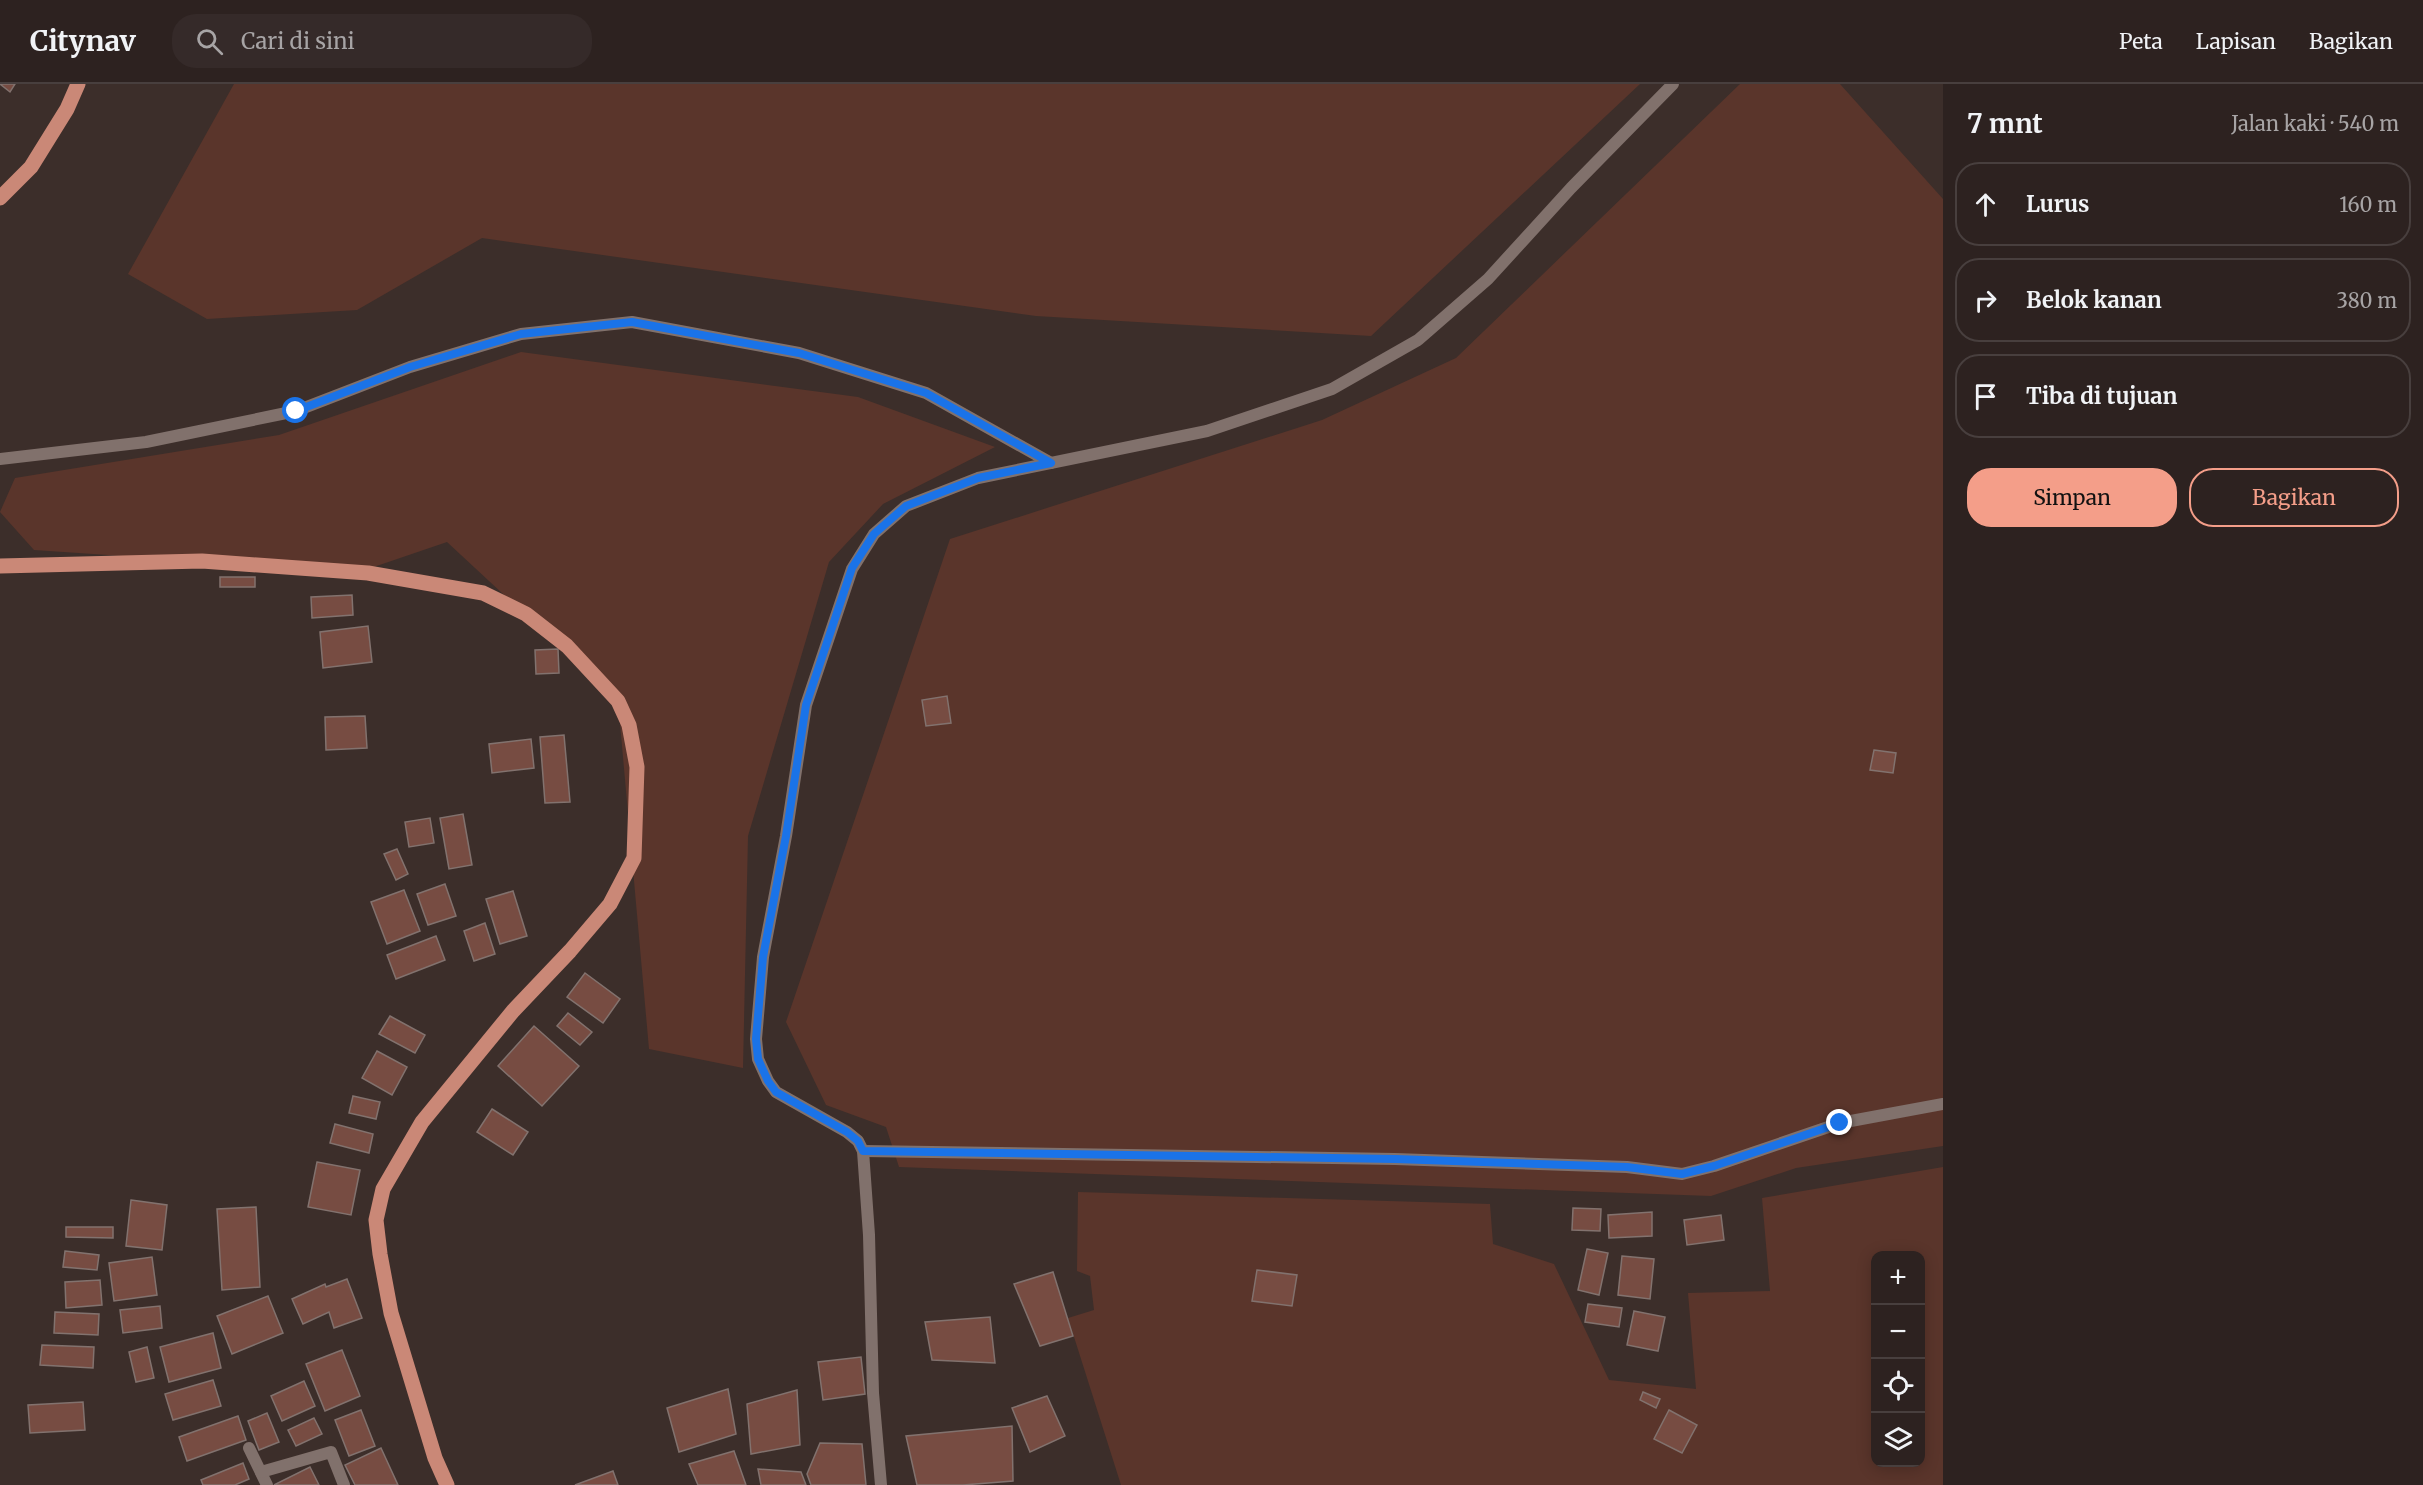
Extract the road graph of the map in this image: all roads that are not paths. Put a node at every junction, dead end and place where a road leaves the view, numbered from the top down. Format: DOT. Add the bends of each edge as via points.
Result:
graph roads {
  1 [pos="78,84"];
  2 [pos="1673,84"];
  3 [pos="0,198"];
  4 [pos="0,459"];
  5 [pos="1051,463"];
  6 [pos="0,566"];
  7 [pos="1943,1104"];
  8 [pos="863,1151"];
  9 [pos="249,1448"];
  10 [pos="261,1472"];
  11 [pos="267,1485"];
  12 [pos="344,1485"];
  13 [pos="447,1485"];
  14 [pos="881,1485"];
  1 -- 3 [label="main road" via="31,167"];
  2 -- 5 [label="street" via="1488,279 1418,340 1332,389 1219,428"];
  4 -- 5 [label="street" via="146,442 296,411 410,367 521,334 632,322 799,353 926,393"];
  5 -- 8 [label="street" via="978,478 906,506 874,534 852,568 806,705 763,957 758,1059 776,1092 847,1132"];
  6 -- 13 [label="main road" via="202,561 368,573 483,593 526,614 567,646 618,701 629,725 637,767 634,858 610,904 513,1011 422,1122 383,1190 376,1220 391,1313 435,1458"];
  7 -- 8 [label="street" via="1840,1123 1682,1174 1627,1167 1395,1159"];
  8 -- 14 [label="street" via="873,1394"];
  9 -- 10 [label="street"];
  10 -- 11 [label="street"];
  10 -- 12 [label="street" via="331,1452"];
}
